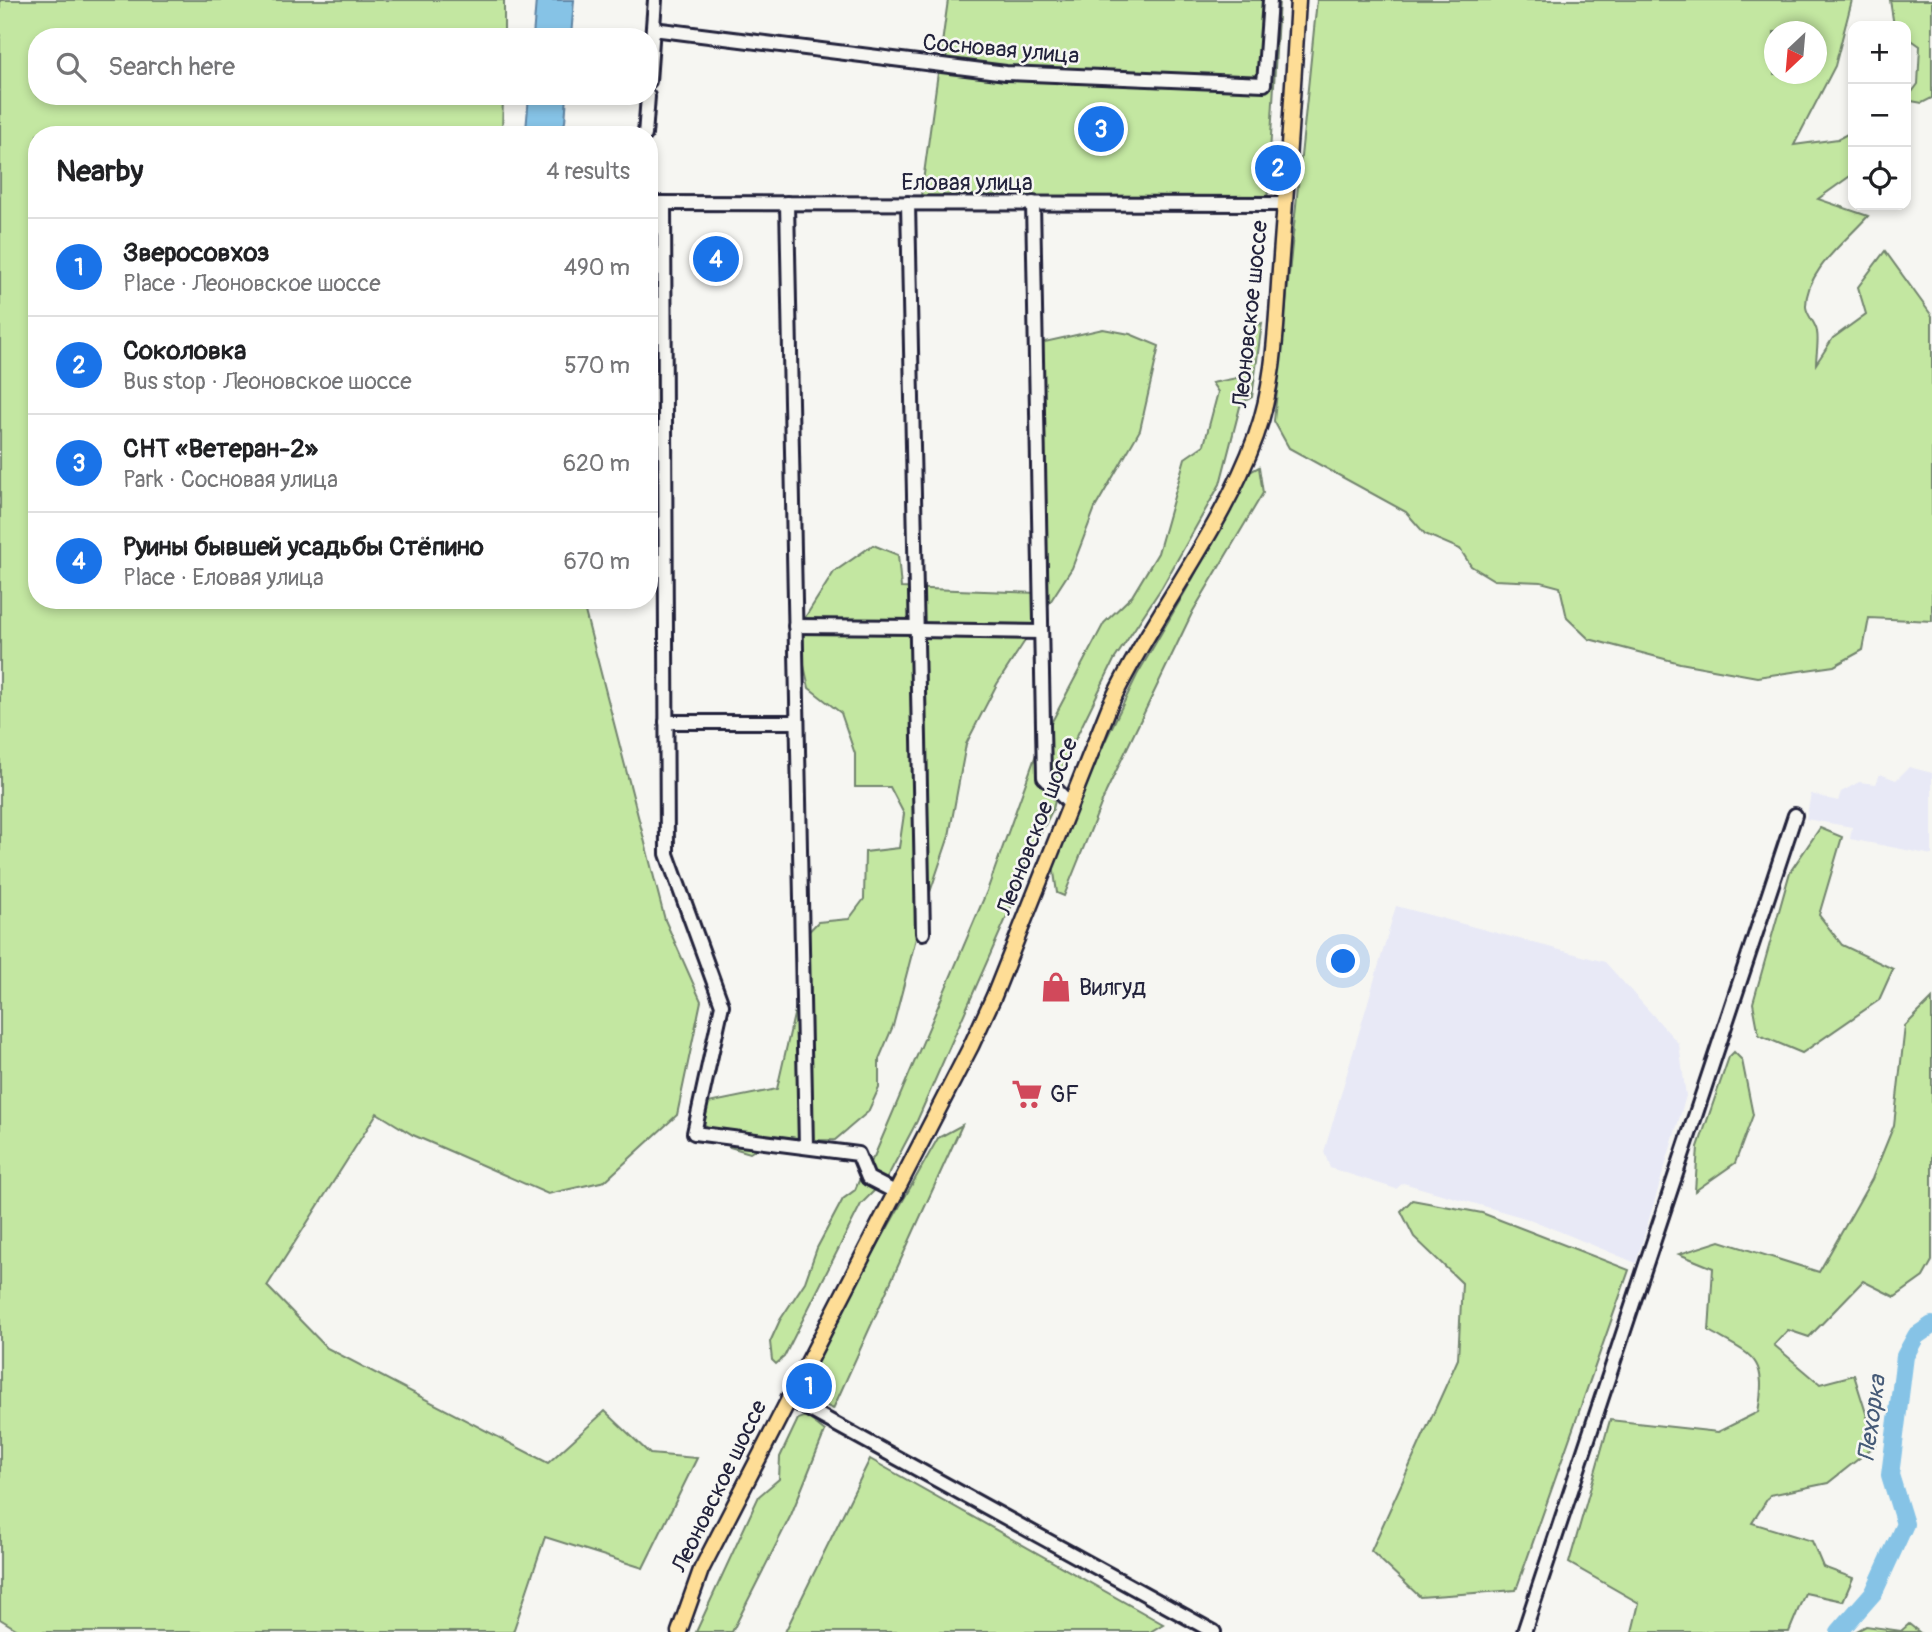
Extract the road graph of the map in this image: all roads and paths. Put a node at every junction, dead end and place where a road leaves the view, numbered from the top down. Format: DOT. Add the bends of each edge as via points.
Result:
graph roads {
  1 [pos="655,0"];
  2 [pos="1270,0"];
  3 [pos="1298,0"];
  4 [pos="653,28"];
  5 [pos="658,30"];
  6 [pos="647,105"];
  7 [pos="646,126"];
  8 [pos="658,203"];
  9 [pos="664,203"];
  10 [pos="787,203"];
  11 [pos="908,203"];
  12 [pos="1033,203"];
  13 [pos="1285,204"];
  14 [pos="795,626"];
  15 [pos="917,629"];
  16 [pos="1041,632"];
  17 [pos="666,722"];
  18 [pos="797,723"];
  19 [pos="1069,803"];
  20 [pos="1795,815"];
  21 [pos="923,933"];
  22 [pos="806,1147"];
  23 [pos="897,1193"];
  24 [pos="788,1398"];
  25 [pos="679,1632"];
  26 [pos="1214,1632"];
  27 [pos="1524,1632"];
  1 -- 4 [label="street"];
  2 -- 5 [label="street, Сосновая улица" via="1264,84 1006,73"];
  3 -- 13 [label="main road, Леоновское шоссе"];
  6 -- 7 [label="street"];
  8 -- 9 [label="street, Еловая улица"];
  9 -- 10 [label="street, Еловая улица"];
  9 -- 17 [label="street"];
  10 -- 11 [label="street, Еловая улица"];
  10 -- 14 [label="street"];
  11 -- 12 [label="street, Еловая улица"];
  11 -- 15 [label="street"];
  12 -- 13 [label="street, Еловая улица"];
  12 -- 16 [label="street"];
  13 -- 19 [label="main road, Леоновское шоссе" via="1269,379 1256,437 1217,521 1129,666"];
  14 -- 15 [label="street"];
  14 -- 18 [label="street"];
  15 -- 16 [label="street"];
  15 -- 21 [label="street"];
  16 -- 19 [label="street" via="1044,776"];
  17 -- 18 [label="street"];
  17 -- 22 [label="street" via="667,854 722,1005 694,1133"];
  18 -- 22 [label="street"];
  19 -- 23 [label="main road, Леоновское шоссе" via="994,996"];
  20 -- 27 [label="street"];
  22 -- 23 [label="street" via="858,1154 868,1178"];
  23 -- 24 [label="main road, Леоновское шоссе"];
  24 -- 25 [label="main road, Леоновское шоссе" via="701,1570"];
  24 -- 26 [label="street"];
}
